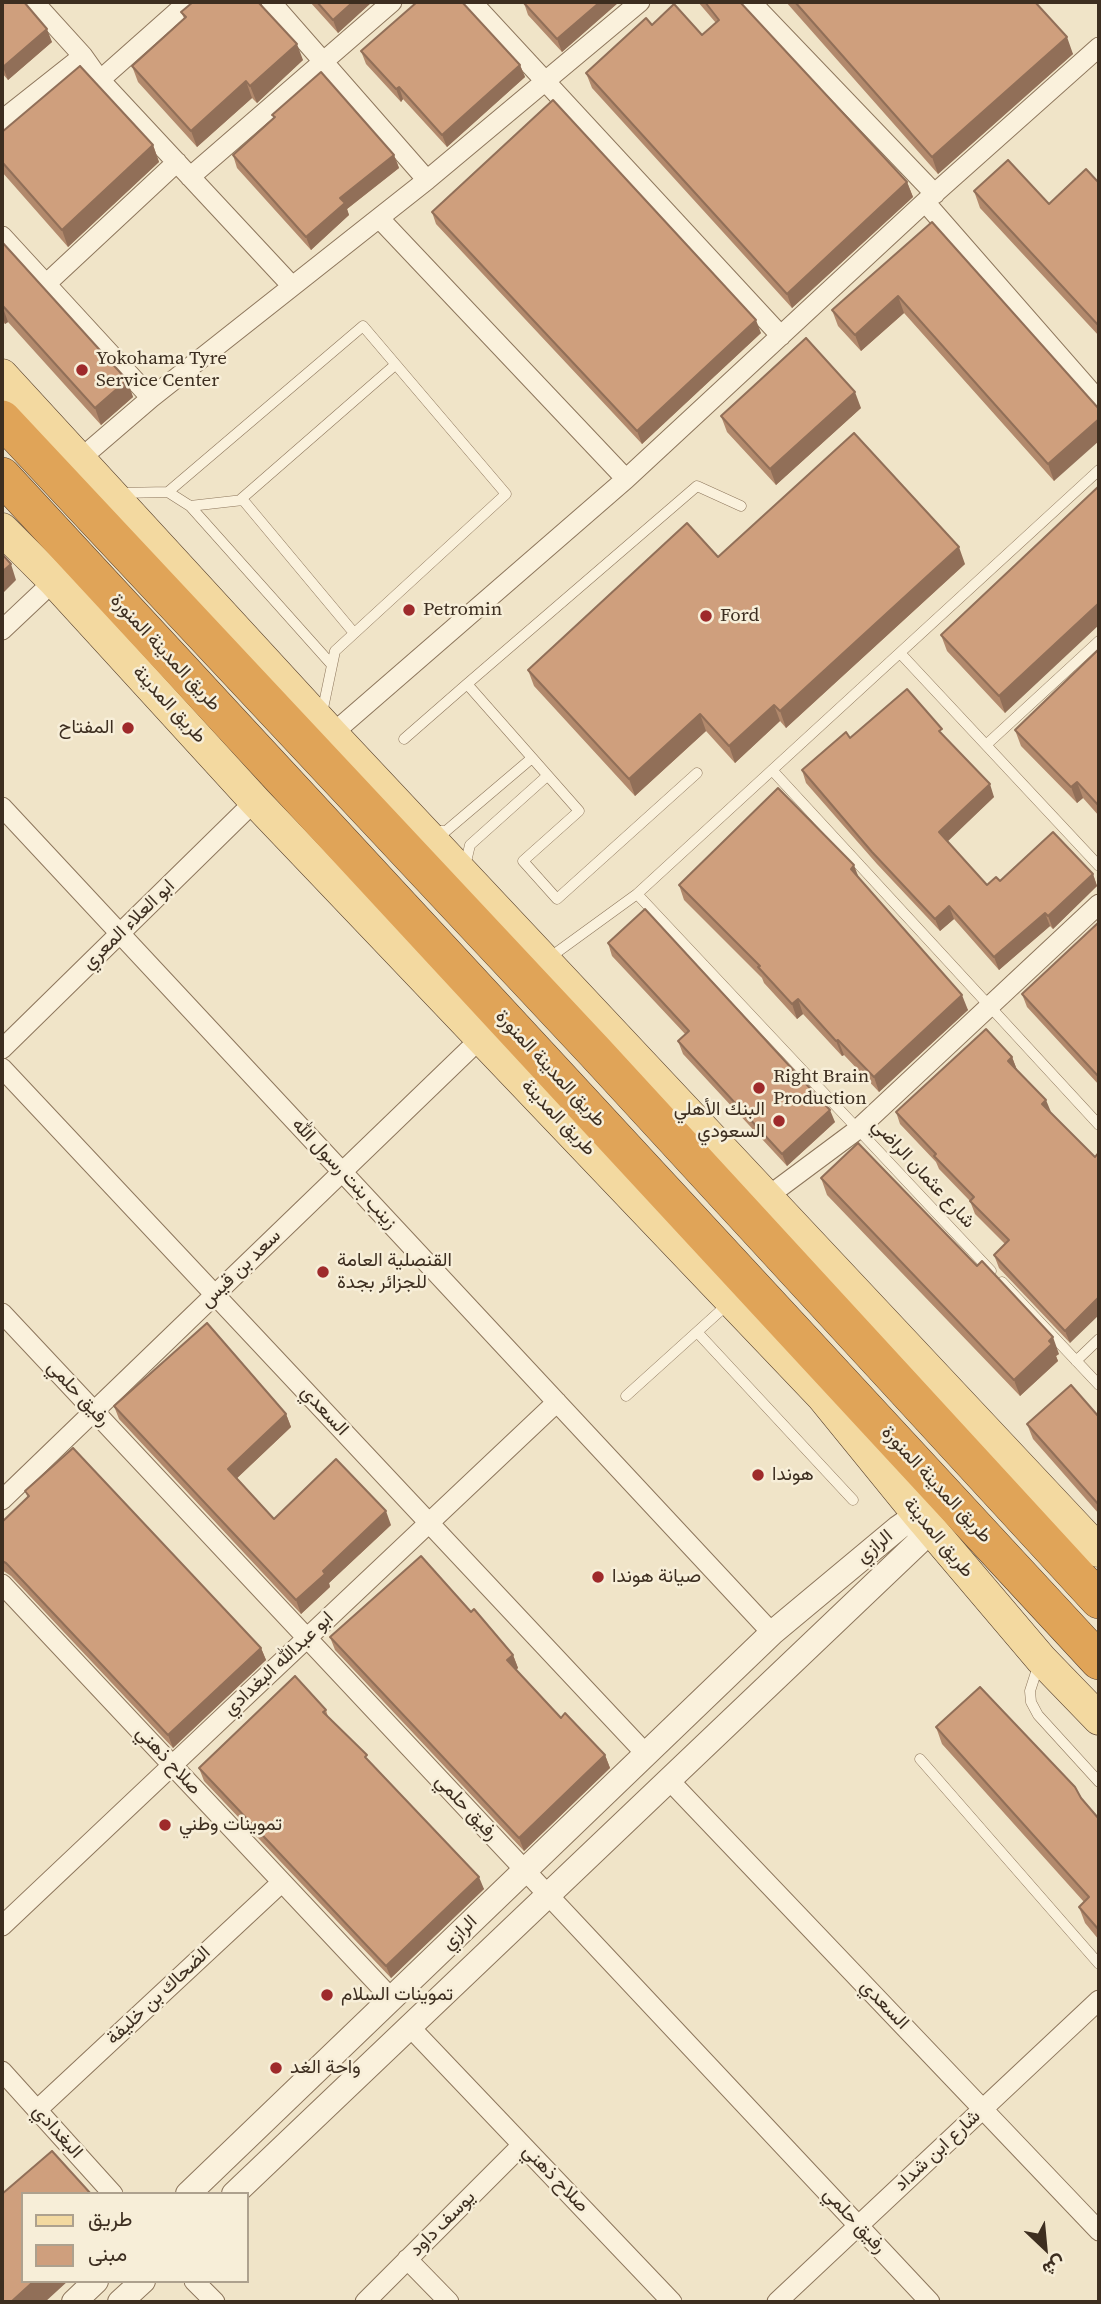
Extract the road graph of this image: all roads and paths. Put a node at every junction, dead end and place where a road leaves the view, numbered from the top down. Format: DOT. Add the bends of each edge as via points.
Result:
graph roads {
  1 [pos="34,2"];
  2 [pos="188,2"];
  3 [pos="271,2"];
  4 [pos="393,2"];
  5 [pos="472,2"];
  6 [pos="640,2"];
  7 [pos="751,2"];
  8 [pos="1099,47"];
  9 [pos="83,56"];
  10 [pos="323,61"];
  11 [pos="100,80"];
  12 [pos="545,80"];
  13 [pos="2,120"];
  14 [pos="177,162"];
  15 [pos="190,177"];
  16 [pos="427,180"];
  17 [pos="930,198"];
  18 [pos="379,218"];
  19 [pos="2,236"];
  20 [pos="47,284"];
  21 [pos="292,286"];
  22 [pos="780,336"];
  23 [pos="395,365"];
  24 [pos="2,375"];
  25 [pos="151,398"];
  26 [pos="1099,401"];
  27 [pos="2,419"];
  28 [pos="80,459"];
  29 [pos="1099,470"];
  30 [pos="2,476"];
  31 [pos="626,479"];
  32 [pos="168,492"];
  33 [pos="112,494"];
  34 [pos="240,500"];
  35 [pos="190,506"];
  36 [pos="741,506"];
  37 [pos="2,529"];
  38 [pos="54,581"];
  39 [pos="2,630"];
  40 [pos="354,633"];
  41 [pos="1099,640"];
  42 [pos="900,653"];
  43 [pos="332,665"];
  44 [pos="467,684"];
  45 [pos="326,727"];
  46 [pos="404,739"];
  47 [pos="986,745"];
  48 [pos="532,758"];
  49 [pos="226,768"];
  50 [pos="772,769"];
  51 [pos="697,773"];
  52 [pos="547,776"];
  53 [pos="256,801"];
  54 [pos="2,807"];
  55 [pos="428,834"];
  56 [pos="1099,866"];
  57 [pos="463,871"];
  58 [pos="638,894"];
  59 [pos="1099,904"];
  60 [pos="120,934"];
  61 [pos="443,954"];
  62 [pos="546,960"];
  63 [pos="990,1005"];
  64 [pos="481,1038"];
  65 [pos="2,1049"];
  66 [pos="2,1068"];
  67 [pos="1099,1125"];
  68 [pos="857,1129"];
  69 [pos="342,1172"];
  70 [pos="710,1176"];
  71 [pos="767,1196"];
  72 [pos="215,1295"];
  73 [pos="732,1301"];
  74 [pos="2,1313"];
  75 [pos="697,1332"];
  76 [pos="1099,1339"];
  77 [pos="1076,1361"];
  78 [pos="1099,1385"];
  79 [pos="626,1396"];
  80 [pos="556,1402"];
  81 [pos="94,1412"];
  82 [pos="2,1500"];
  83 [pos="853,1500"];
  84 [pos="1019,1513"];
  85 [pos="918,1514"];
  86 [pos="428,1523"];
  87 [pos="979,1532"];
  88 [pos="1099,1551"];
  89 [pos="2,1584"];
  90 [pos="1099,1589"];
  91 [pos="1099,1600"];
  92 [pos="772,1633"];
  93 [pos="307,1638"];
  94 [pos="1041,1660"];
  95 [pos="1099,1661"];
  96 [pos="1099,1691"];
  97 [pos="706,1697"];
  98 [pos="1099,1719"];
  99 [pos="730,1720"];
  100 [pos="646,1755"];
  101 [pos="920,1759"];
  102 [pos="172,1765"];
  103 [pos="668,1779"];
  104 [pos="1099,1782"];
  105 [pos="525,1870"];
  106 [pos="282,1882"];
  107 [pos="547,1894"];
  108 [pos="2,1926"];
  109 [pos="1099,1964"];
  110 [pos="391,1998"];
  111 [pos="1099,2000"];
  112 [pos="409,2026"];
  113 [pos="2,2071"];
  114 [pos="983,2109"];
  115 [pos="37,2110"];
  116 [pos="522,2145"];
  117 [pos="111,2192"];
  118 [pos="190,2192"];
  119 [pos="236,2192"];
  120 [pos="859,2226"];
  121 [pos="1099,2231"];
  122 [pos="407,2259"];
  123 [pos="94,2283"];
  124 [pos="140,2283"];
  125 [pos="196,2283"];
  126 [pos="75,2302"];
  127 [pos="121,2302"];
  128 [pos="215,2302"];
  129 [pos="365,2302"];
  130 [pos="449,2302"];
  131 [pos="672,2302"];
  132 [pos="777,2302"];
  133 [pos="930,2302"];
  1 -- 9 [label="street"];
  2 -- 11 [label="street"];
  3 -- 10 [label="street"];
  4 -- 10 [label="street"];
  5 -- 12 [label="street"];
  6 -- 12 [label="street"];
  7 -- 17 [label="street"];
  8 -- 17 [label="street"];
  9 -- 11 [label="street"];
  9 -- 13 [label="street"];
  10 -- 15 [label="street"];
  10 -- 16 [label="street"];
  11 -- 14 [label="street"];
  12 -- 16 [label="street"];
  12 -- 22 [label="street"];
  14 -- 15 [label="street"];
  14 -- 20 [label="street"];
  15 -- 21 [label="street"];
  16 -- 18 [label="street"];
  17 -- 22 [label="street"];
  17 -- 26 [label="street"];
  18 -- 21 [label="street"];
  18 -- 31 [label="street"];
  19 -- 20 [label="street"];
  20 -- 25 [label="street"];
  21 -- 25 [label="street"];
  22 -- 31 [label="street"];
  23 -- 32 [label="lane" via="363,326"];
  23 -- 34 [label="lane"];
  23 -- 40 [label="lane" via="506,494"];
  24 -- 28 [label="main road"];
  25 -- 28 [label="street"];
  27 -- 70 [label="highway"];
  28 -- 33 [label="main road"];
  29 -- 42 [label="lane"];
  30 -- 61 [label="highway, طريق المدينة المنورة"];
  31 -- 45 [label="street"];
  32 -- 33 [label="lane"];
  32 -- 35 [label="lane"];
  33 -- 45 [label="main road"];
  34 -- 35 [label="lane"];
  34 -- 40 [label="lane"];
  35 -- 43 [label="lane"];
  36 -- 44 [label="lane" via="697,486"];
  37 -- 38 [label="main road, طريق المدينة"];
  38 -- 39 [label="street"];
  38 -- 49 [label="main road, طريق المدينة"];
  40 -- 43 [label="lane" via="335,650"];
  41 -- 47 [label="lane"];
  42 -- 47 [label="lane"];
  42 -- 50 [label="lane"];
  43 -- 45 [label="lane"];
  44 -- 46 [label="lane"];
  44 -- 48 [label="lane"];
  45 -- 55 [label="main road"];
  47 -- 56 [label="lane"];
  48 -- 52 [label="lane"];
  48 -- 55 [label="lane" via="446,831"];
  49 -- 53 [label="main road, طريق المدينة"];
  49 -- 61 [label="main road"];
  50 -- 58 [label="lane"];
  50 -- 63 [label="lane"];
  51 -- 52 [label="lane" via="557,899 523,862 579,811"];
  52 -- 57 [label="lane" via="470,845"];
  53 -- 60 [label="street, ابو العلاء المعري"];
  53 -- 64 [label="main road, طريق المدينة"];
  54 -- 60 [label="street, زينب بنت رسول الله"];
  55 -- 57 [label="main road"];
  55 -- 70 [label="main road"];
  57 -- 62 [label="main road"];
  58 -- 62 [label="lane"];
  58 -- 68 [label="lane, شارع عثمان الراضي"];
  59 -- 63 [label="street"];
  60 -- 65 [label="street, ابو العلاء المعري"];
  60 -- 69 [label="street, زينب بنت رسول الله"];
  61 -- 87 [label="highway, طريق المدينة المنورة"];
  62 -- 71 [label="main road"];
  63 -- 67 [label="lane"];
  63 -- 68 [label="street"];
  64 -- 69 [label="street, سعد بن قيس"];
  64 -- 73 [label="main road, طريق المدينة"];
  66 -- 72 [label="street, السعدي"];
  68 -- 71 [label="street"];
  68 -- 77 [label="lane, شارع عثمان الراضي"];
  69 -- 72 [label="street, سعد بن قيس"];
  69 -- 80 [label="street, زينب بنت رسول الله"];
  70 -- 84 [label="highway"];
  71 -- 88 [label="main road"];
  72 -- 81 [label="street, سعد بن قيس"];
  72 -- 86 [label="street, السعدي"];
  73 -- 75 [label="lane"];
  73 -- 85 [label="main road, طريق المدينة" via="822,1396"];
  74 -- 81 [label="street, رفيق حلمي"];
  75 -- 79 [label="lane"];
  75 -- 83 [label="lane"];
  76 -- 77 [label="lane"];
  77 -- 78 [label="lane, شارع عثمان الراضي"];
  80 -- 86 [label="street, ابو عبدالله البغدادي"];
  80 -- 92 [label="street, زينب بنت رسول الله"];
  81 -- 82 [label="street, سعد بن قيس"];
  81 -- 93 [label="street, رفيق حلمي"];
  84 -- 90 [label="highway"];
  84 -- 91 [label="highway"];
  85 -- 92 [label="street, الرازي"];
  85 -- 94 [label="main road, طريق المدينة"];
  85 -- 99 [label="street, الرازي" via="921,1540"];
  86 -- 93 [label="street, ابو عبدالله البغدادي"];
  86 -- 100 [label="street, السعدي"];
  87 -- 95 [label="highway, طريق المدينة المنورة"];
  87 -- 96 [label="main road"];
  89 -- 102 [label="street, صلاح ذهني"];
  92 -- 97 [label="street, الرازي"];
  93 -- 102 [label="street, ابو عبدالله البغدادي"];
  93 -- 105 [label="street, رفيق حلمي"];
  94 -- 98 [label="main road, طريق المدينة"];
  94 -- 104 [label="lane" via="1031,1702"];
  97 -- 99 [label="street"];
  97 -- 100 [label="street, الرازي"];
  99 -- 103 [label="street, الرازي"];
  100 -- 105 [label="street, الرازي"];
  101 -- 109 [label="lane"];
  102 -- 106 [label="street, صلاح ذهني"];
  102 -- 108 [label="street, ابو عبدالله البغدادي"];
  103 -- 107 [label="street, الرازي"];
  103 -- 114 [label="street, السعدي"];
  105 -- 107 [label="street, رفيق حلمي"];
  105 -- 110 [label="street, الرازي"];
  106 -- 110 [label="street, صلاح ذهني"];
  106 -- 115 [label="street, الضحاك بن خليفة"];
  107 -- 112 [label="street, الرازي"];
  107 -- 120 [label="street, رفيق حلمي"];
  110 -- 118 [label="street, الرازي"];
  111 -- 114 [label="street, شارع ابن شداد"];
  112 -- 116 [label="street, صلاح ذهني"];
  112 -- 119 [label="street, الرازي"];
  113 -- 115 [label="street, البغدادي"];
  114 -- 120 [label="street, شارع ابن شداد"];
  114 -- 121 [label="street, السعدي"];
  115 -- 117 [label="street, البغدادي" via="61,2146"];
  116 -- 122 [label="street, يوسف داود"];
  116 -- 131 [label="street, صلاح ذهني"];
  120 -- 132 [label="street, شارع ابن شداد"];
  120 -- 133 [label="street, رفيق حلمي"];
  122 -- 129 [label="street, يوسف داود"];
  122 -- 130 [label="street"];
  123 -- 126 [label="street"];
  124 -- 127 [label="street"];
  125 -- 128 [label="street"];
}
